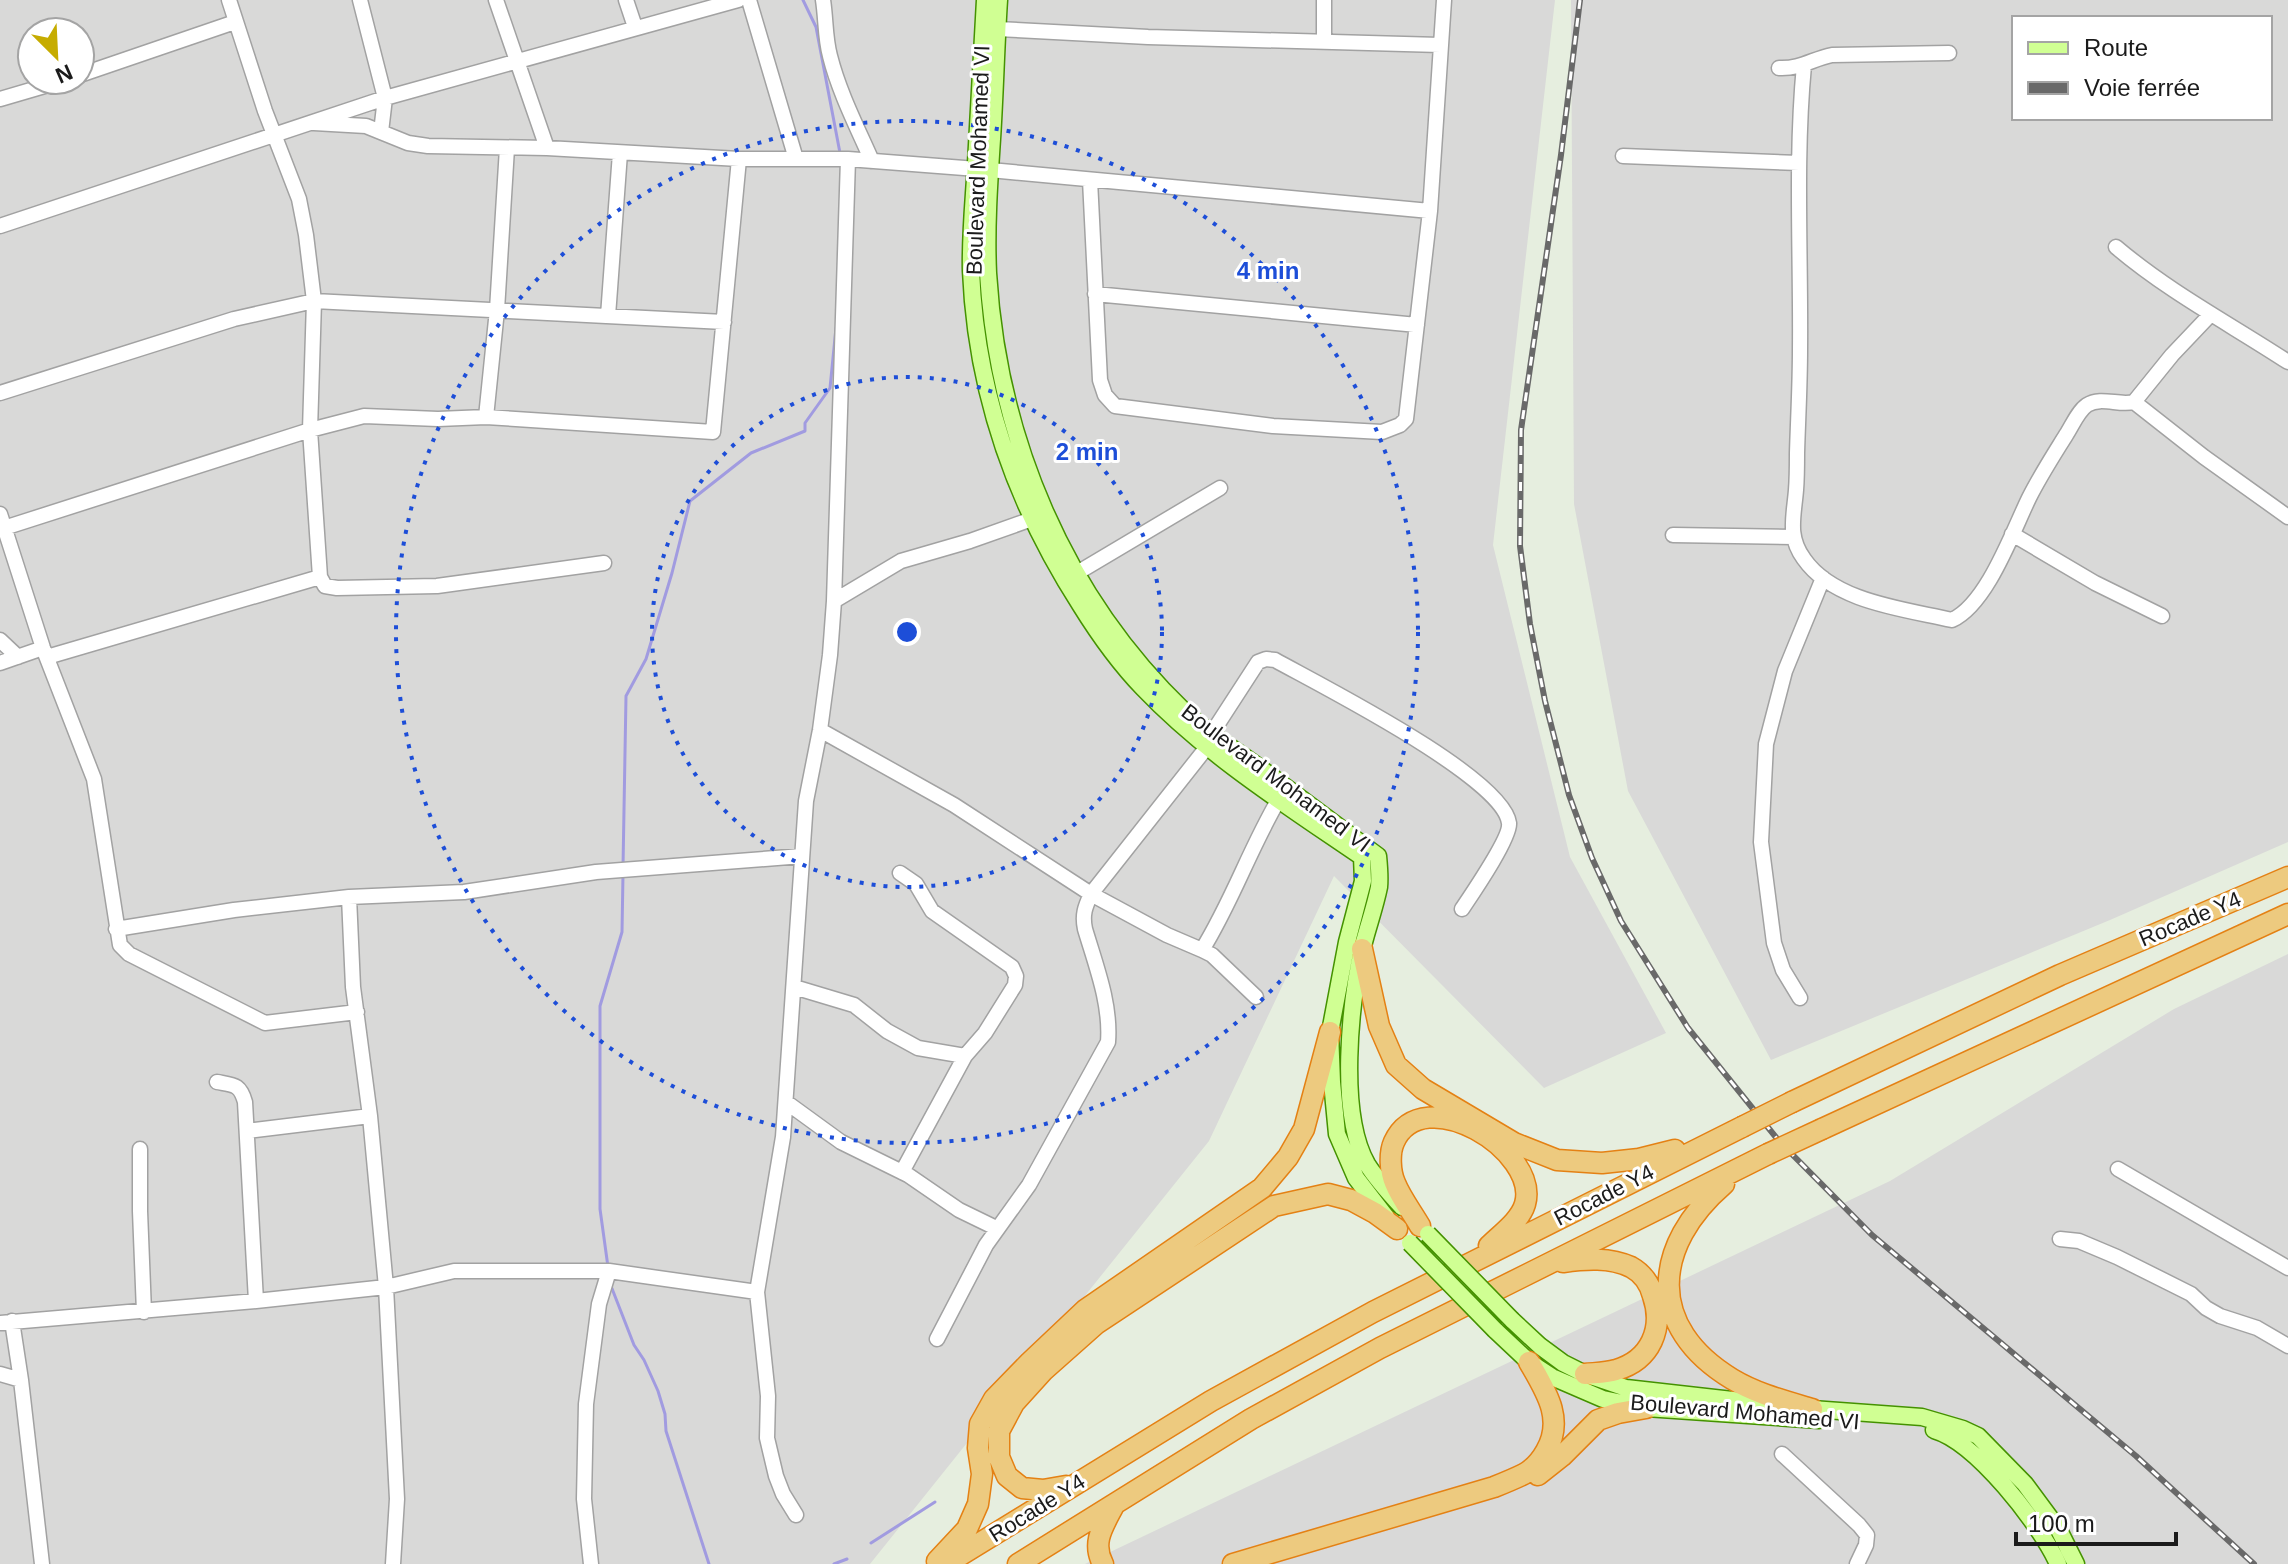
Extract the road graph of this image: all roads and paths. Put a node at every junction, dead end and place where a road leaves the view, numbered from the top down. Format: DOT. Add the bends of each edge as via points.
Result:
graph roads {
  1 [pos="229,0"];
  2 [pos="360,0"];
  3 [pos="496,0"];
  4 [pos="626,0"];
  5 [pos="738,0"];
  6 [pos="749,0"];
  7 [pos="823,0"];
  8 [pos="985,0"];
  9 [pos="999,0"];
  10 [pos="1324,0"];
  11 [pos="1444,0"];
  12 [pos="235,22"];
  13 [pos="635,27"];
  14 [pos="997,29"];
  15 [pos="1324,42"];
  16 [pos="1440,45"];
  17 [pos="1949,53"];
  18 [pos="518,62"];
  19 [pos="1804,65"];
  20 [pos="1779,68"];
  21 [pos="96,70"];
  22 [pos="385,98"];
  23 [pos="314,123"];
  24 [pos="381,132"];
  25 [pos="275,136"];
  26 [pos="507,148"];
  27 [pos="547,148"];
  28 [pos="620,153"];
  29 [pos="1623,156"];
  30 [pos="739,159"];
  31 [pos="796,159"];
  32 [pos="848,159"];
  33 [pos="872,161"];
  34 [pos="1799,163"];
  35 [pos="983,170"];
  36 [pos="1090,180"];
  37 [pos="1430,211"];
  38 [pos="0,226"];
  39 [pos="2116,247"];
  40 [pos="1095,294"];
  41 [pos="314,301"];
  42 [pos="497,310"];
  43 [pos="2210,315"];
  44 [pos="608,316"];
  45 [pos="724,322"];
  46 [pos="1417,325"];
  47 [pos="2288,362"];
  48 [pos="0,393"];
  49 [pos="2134,402"];
  50 [pos="486,417"];
  51 [pos="310,430"];
  52 [pos="1220,488"];
  53 [pos="2288,517"];
  54 [pos="1032,519"];
  55 [pos="2,521"];
  56 [pos="2012,534"];
  57 [pos="1673,535"];
  58 [pos="1793,537"];
  59 [pos="604,563"];
  60 [pos="1077,573"];
  61 [pos="320,577"];
  62 [pos="1823,578"];
  63 [pos="834,601"];
  64 [pos="2162,616"];
  65 [pos="0,640"];
  66 [pos="45,653"];
  67 [pos="18,657"];
  68 [pos="0,663"];
  69 [pos="820,730"];
  70 [pos="1210,740"];
  71 [pos="1279,799"];
  72 [pos="802,856"];
  73 [pos="900,873"];
  74 [pos="2288,877"];
  75 [pos="1091,894"];
  76 [pos="349,897"];
  77 [pos="1462,909"];
  78 [pos="2288,914"];
  79 [pos="116,929"];
  80 [pos="1362,949"];
  81 [pos="1202,950"];
  82 [pos="794,987"];
  83 [pos="1256,997"];
  84 [pos="1800,998"];
  85 [pos="357,1012"];
  86 [pos="1330,1032"];
  87 [pos="965,1056"];
  88 [pos="217,1082"];
  89 [pos="786,1102"];
  90 [pos="370,1116"];
  91 [pos="247,1131"];
  92 [pos="1718,1138"];
  93 [pos="140,1149"];
  94 [pos="1746,1165"];
  95 [pos="2118,1169"];
  96 [pos="902,1172"];
  97 [pos="996,1228"];
  98 [pos="1414,1233"];
  99 [pos="2060,1239"];
  100 [pos="1474,1260"];
  101 [pos="1547,1264"];
  102 [pos="2288,1268"];
  103 [pos="609,1271"];
  104 [pos="386,1287"];
  105 [pos="757,1292"];
  106 [pos="256,1301"];
  107 [pos="144,1312"];
  108 [pos="6,1322"];
  109 [pos="937,1339"];
  110 [pos="2288,1346"];
  111 [pos="1529,1362"];
  112 [pos="0,1374"];
  113 [pos="1585,1374"];
  114 [pos="21,1380"];
  115 [pos="1646,1408"];
  116 [pos="1812,1409"];
  117 [pos="1782,1454"];
  118 [pos="1074,1484"];
  119 [pos="1116,1502"];
  120 [pos="796,1515"];
  121 [pos="42,1564"];
  122 [pos="393,1564"];
  123 [pos="591,1564"];
  124 [pos="933,1564"];
  125 [pos="946,1564"];
  126 [pos="1018,1564"];
  127 [pos="1103,1564"];
  128 [pos="1233,1564"];
  129 [pos="1269,1564"];
  130 [pos="1857,1564"];
  131 [pos="2058,1564"];
  132 [pos="2076,1564"];
  1 -- 12 [label="street"];
  2 -- 22 [label="street"];
  3 -- 18 [label="street"];
  4 -- 13 [label="street"];
  5 -- 13 [label="street"];
  6 -- 31 [label="street"];
  7 -- 33 [label="street" via="830,57"];
  8 -- 35 [label="main road, Boulevard Mohamed VI"];
  9 -- 14 [label="main road, Boulevard Mohamed VI"];
  10 -- 15 [label="street"];
  11 -- 16 [label="street"];
  12 -- 21 [label="street"];
  12 -- 25 [label="street"];
  13 -- 18 [label="street"];
  14 -- 15 [label="street"];
  14 -- 35 [label="main road, Boulevard Mohamed VI"];
  15 -- 16 [label="street"];
  16 -- 37 [label="street"];
  17 -- 19 [label="street" via="1832,55"];
  18 -- 22 [label="street"];
  18 -- 27 [label="street"];
  19 -- 20 [label="street"];
  19 -- 34 [label="street"];
  22 -- 23 [label="street"];
  22 -- 24 [label="street"];
  23 -- 24 [label="street"];
  23 -- 25 [label="street"];
  24 -- 26 [label="street" via="428,146"];
  25 -- 38 [label="street"];
  25 -- 41 [label="street" via="299,199"];
  26 -- 27 [label="street"];
  26 -- 42 [label="street"];
  27 -- 28 [label="street"];
  28 -- 30 [label="street"];
  28 -- 44 [label="street"];
  29 -- 34 [label="street"];
  30 -- 31 [label="street"];
  30 -- 45 [label="street"];
  31 -- 32 [label="street"];
  32 -- 33 [label="street"];
  32 -- 63 [label="street"];
  33 -- 35 [label="street"];
  34 -- 58 [label="street" via="1800,352"];
  35 -- 36 [label="street"];
  35 -- 54 [label="main road, Boulevard Mohamed VI" via="972,215 978,345 998,432"];
  35 -- 60 [label="main road, Boulevard Mohamed VI" via="993,329 1013,428 1031,482"];
  36 -- 37 [label="street"];
  36 -- 40 [label="street"];
  37 -- 46 [label="street"];
  39 -- 43 [label="street"];
  40 -- 46 [label="street"];
  40 -- 46 [label="street" via="1100,380 1115,406 1273,426 1382,432 1400,425 1406,419"];
  41 -- 42 [label="street"];
  41 -- 48 [label="street" via="234,319"];
  41 -- 51 [label="street"];
  42 -- 44 [label="street"];
  42 -- 50 [label="street"];
  43 -- 47 [label="street"];
  43 -- 49 [label="street"];
  44 -- 45 [label="street"];
  45 -- 50 [label="street" via="713,432"];
  49 -- 53 [label="street"];
  49 -- 56 [label="street" via="2097,400 2083,408"];
  50 -- 51 [label="street" via="364,416"];
  51 -- 55 [label="street"];
  51 -- 61 [label="street"];
  52 -- 60 [label="street"];
  54 -- 63 [label="street" via="901,561"];
  54 -- 70 [label="main road, Boulevard Mohamed VI" via="1062,576 1115,655 1142,687"];
  55 -- 66 [label="street"];
  56 -- 62 [label="street" via="1970,609 1952,620 1875,603"];
  56 -- 64 [label="street"];
  57 -- 58 [label="street"];
  58 -- 62 [label="street" via="1805,561"];
  59 -- 61 [label="street" via="437,586 337,588 325,586"];
  60 -- 70 [label="main road, Boulevard Mohamed VI" via="1148,674"];
  61 -- 66 [label="street"];
  62 -- 84 [label="street" via="1785,671 1766,744 1761,842 1774,943"];
  63 -- 69 [label="street"];
  65 -- 67 [label="street"];
  66 -- 67 [label="street"];
  66 -- 79 [label="street" via="94,779"];
  67 -- 68 [label="street"];
  69 -- 72 [label="street"];
  69 -- 75 [label="street" via="954,805"];
  70 -- 71 [label="main road, Boulevard Mohamed VI"];
  70 -- 75 [label="street"];
  70 -- 77 [label="street" via="1258,662 1266,659 1402,730 1488,792 1507,817 1508,833"];
  70 -- 80 [label="main road, Boulevard Mohamed VI" via="1378,856 1379,884"];
  71 -- 81 [label="street"];
  71 -- 86 [label="main road, Boulevard Mohamed VI" via="1362,857 1363,881"];
  72 -- 76 [label="street" via="596,872 464,892"];
  72 -- 82 [label="street"];
  73 -- 87 [label="street" via="916,884 932,911 1012,967 1016,976 985,1033"];
  74 -- 92 [label="highway, Rocade Y4, bridge" via="2060,975"];
  75 -- 81 [label="street"];
  75 -- 97 [label="street" via="1083,916 1107,1009 1108,1042 1029,1185"];
  76 -- 79 [label="street"];
  76 -- 85 [label="street"];
  78 -- 94 [label="highway, Rocade Y4, bridge"];
  79 -- 85 [label="street" via="129,954 265,1023"];
  80 -- 92 [label="highway" via="1379,1026 1396,1065 1423,1089 1514,1143 1557,1160 1602,1163"];
  80 -- 98 [label="main road, Boulevard Mohamed VI" via="1348,1080 1357,1137 1366,1163"];
  81 -- 83 [label="street"];
  82 -- 87 [label="street" via="844,1000 918,1048"];
  82 -- 89 [label="street"];
  85 -- 90 [label="street"];
  86 -- 98 [label="main road, Boulevard Mohamed VI" via="1337,1134 1356,1178"];
  86 -- 124 [label="highway" via="1304,1129 1262,1188 1085,1310 994,1399 980,1424 978,1504 967,1529"];
  87 -- 96 [label="street"];
  88 -- 91 [label="street" via="242,1091"];
  89 -- 96 [label="street" via="852,1149"];
  89 -- 105 [label="street"];
  90 -- 91 [label="street"];
  90 -- 104 [label="street"];
  91 -- 106 [label="street"];
  92 -- 100 [label="highway, Rocade Y4"];
  93 -- 107 [label="street"];
  94 -- 101 [label="highway, Rocade Y4"];
  94 -- 116 [label="highway" via="1688,1222 1669,1276 1670,1306 1699,1353 1731,1378"];
  95 -- 102 [label="street"];
  96 -- 97 [label="street"];
  97 -- 109 [label="street"];
  98 -- 100 [label="highway" via="1394,1182 1391,1148 1412,1120 1435,1115 1463,1123 1512,1156 1524,1184 1525,1204 1514,1222"];
  98 -- 111 [label="main road, Boulevard Mohamed VI, bridge" via="1495,1330"];
  98 -- 113 [label="main road, Boulevard Mohamed VI, bridge" via="1540,1346"];
  98 -- 118 [label="highway" via="1351,1200 1328,1194 1274,1206 1096,1324 1043,1371 1014,1403 999,1431 999,1457 1007,1476 1022,1488"];
  99 -- 110 [label="street" via="2117,1257 2191,1294 2220,1316"];
  100 -- 118 [label="highway, Rocade Y4" via="1211,1401"];
  101 -- 113 [label="highway" via="1612,1261 1633,1268 1650,1284 1658,1330 1649,1347 1617,1370"];
  101 -- 119 [label="highway, Rocade Y4" via="1341,1369"];
  103 -- 104 [label="street" via="454,1271"];
  103 -- 105 [label="street"];
  103 -- 123 [label="street" via="599,1304 583,1445"];
  104 -- 106 [label="street"];
  104 -- 122 [label="street" via="397,1499"];
  105 -- 120 [label="street" via="767,1438 779,1485"];
  106 -- 107 [label="street"];
  107 -- 108 [label="street"];
  108 -- 114 [label="street"];
  111 -- 115 [label="main road, Boulevard Mohamed VI" via="1603,1399"];
  111 -- 128 [label="highway" via="1545,1390 1555,1425 1540,1460 1526,1473"];
  112 -- 114 [label="street"];
  113 -- 116 [label="main road, Boulevard Mohamed VI" via="1626,1388"];
  114 -- 121 [label="street"];
  115 -- 129 [label="highway" via="1598,1420 1562,1456 1516,1487"];
  115 -- 131 [label="main road, Boulevard Mohamed VI" via="1902,1424 1948,1434 2008,1491"];
  116 -- 132 [label="main road, Boulevard Mohamed VI" via="1922,1417 1978,1436 2043,1506"];
  117 -- 130 [label="street" via="1867,1535"];
  118 -- 125 [label="highway, Rocade Y4"];
  119 -- 126 [label="highway, Rocade Y4"];
  119 -- 127 [label="highway" via="1100,1530 1097,1548"];
}
